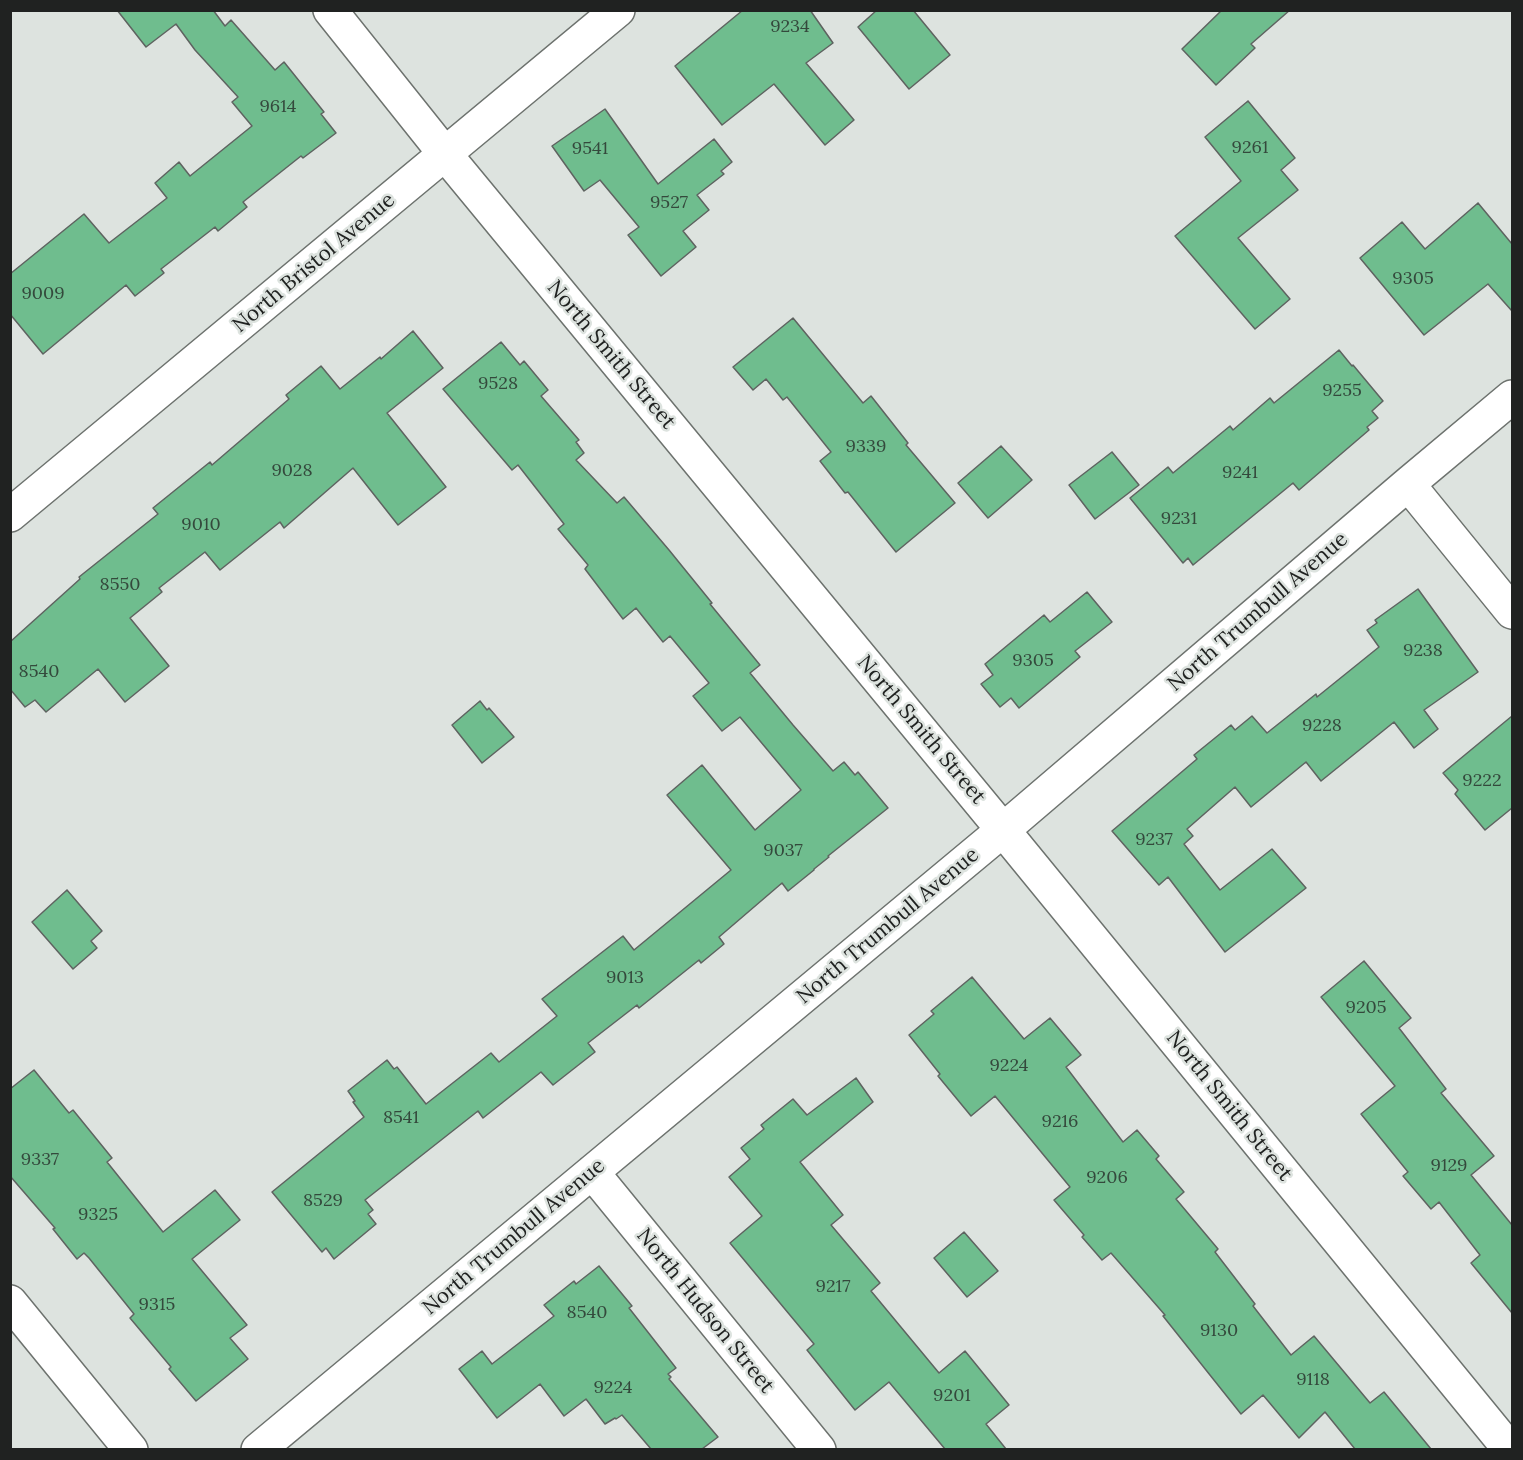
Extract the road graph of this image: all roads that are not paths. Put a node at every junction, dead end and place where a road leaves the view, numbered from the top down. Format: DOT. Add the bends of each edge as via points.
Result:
graph roads {
  1 [pos="330,10"];
  2 [pos="618,10"];
  3 [pos="445,154"];
  4 [pos="1512,397"];
  5 [pos="1408,484"];
  6 [pos="10,515"];
  7 [pos="1512,612"];
  8 [pos="1003,830"];
  9 [pos="592,1172"];
  10 [pos="10,1302"];
  11 [pos="131,1449"];
  12 [pos="258,1449"];
  13 [pos="819,1449"];
  14 [pos="1512,1449"];
  1 -- 3 [label="street, North Smith Street"];
  2 -- 3 [label="street, North Bristol Avenue"];
  3 -- 6 [label="street, North Bristol Avenue"];
  3 -- 8 [label="street, North Smith Street"];
  4 -- 5 [label="street, North Trumbull Avenue"];
  5 -- 7 [label="street"];
  5 -- 8 [label="street, North Trumbull Avenue"];
  8 -- 9 [label="street, North Trumbull Avenue"];
  8 -- 14 [label="street, North Smith Street"];
  9 -- 12 [label="street, North Trumbull Avenue"];
  9 -- 13 [label="street, North Hudson Street"];
  10 -- 11 [label="street"];
}
